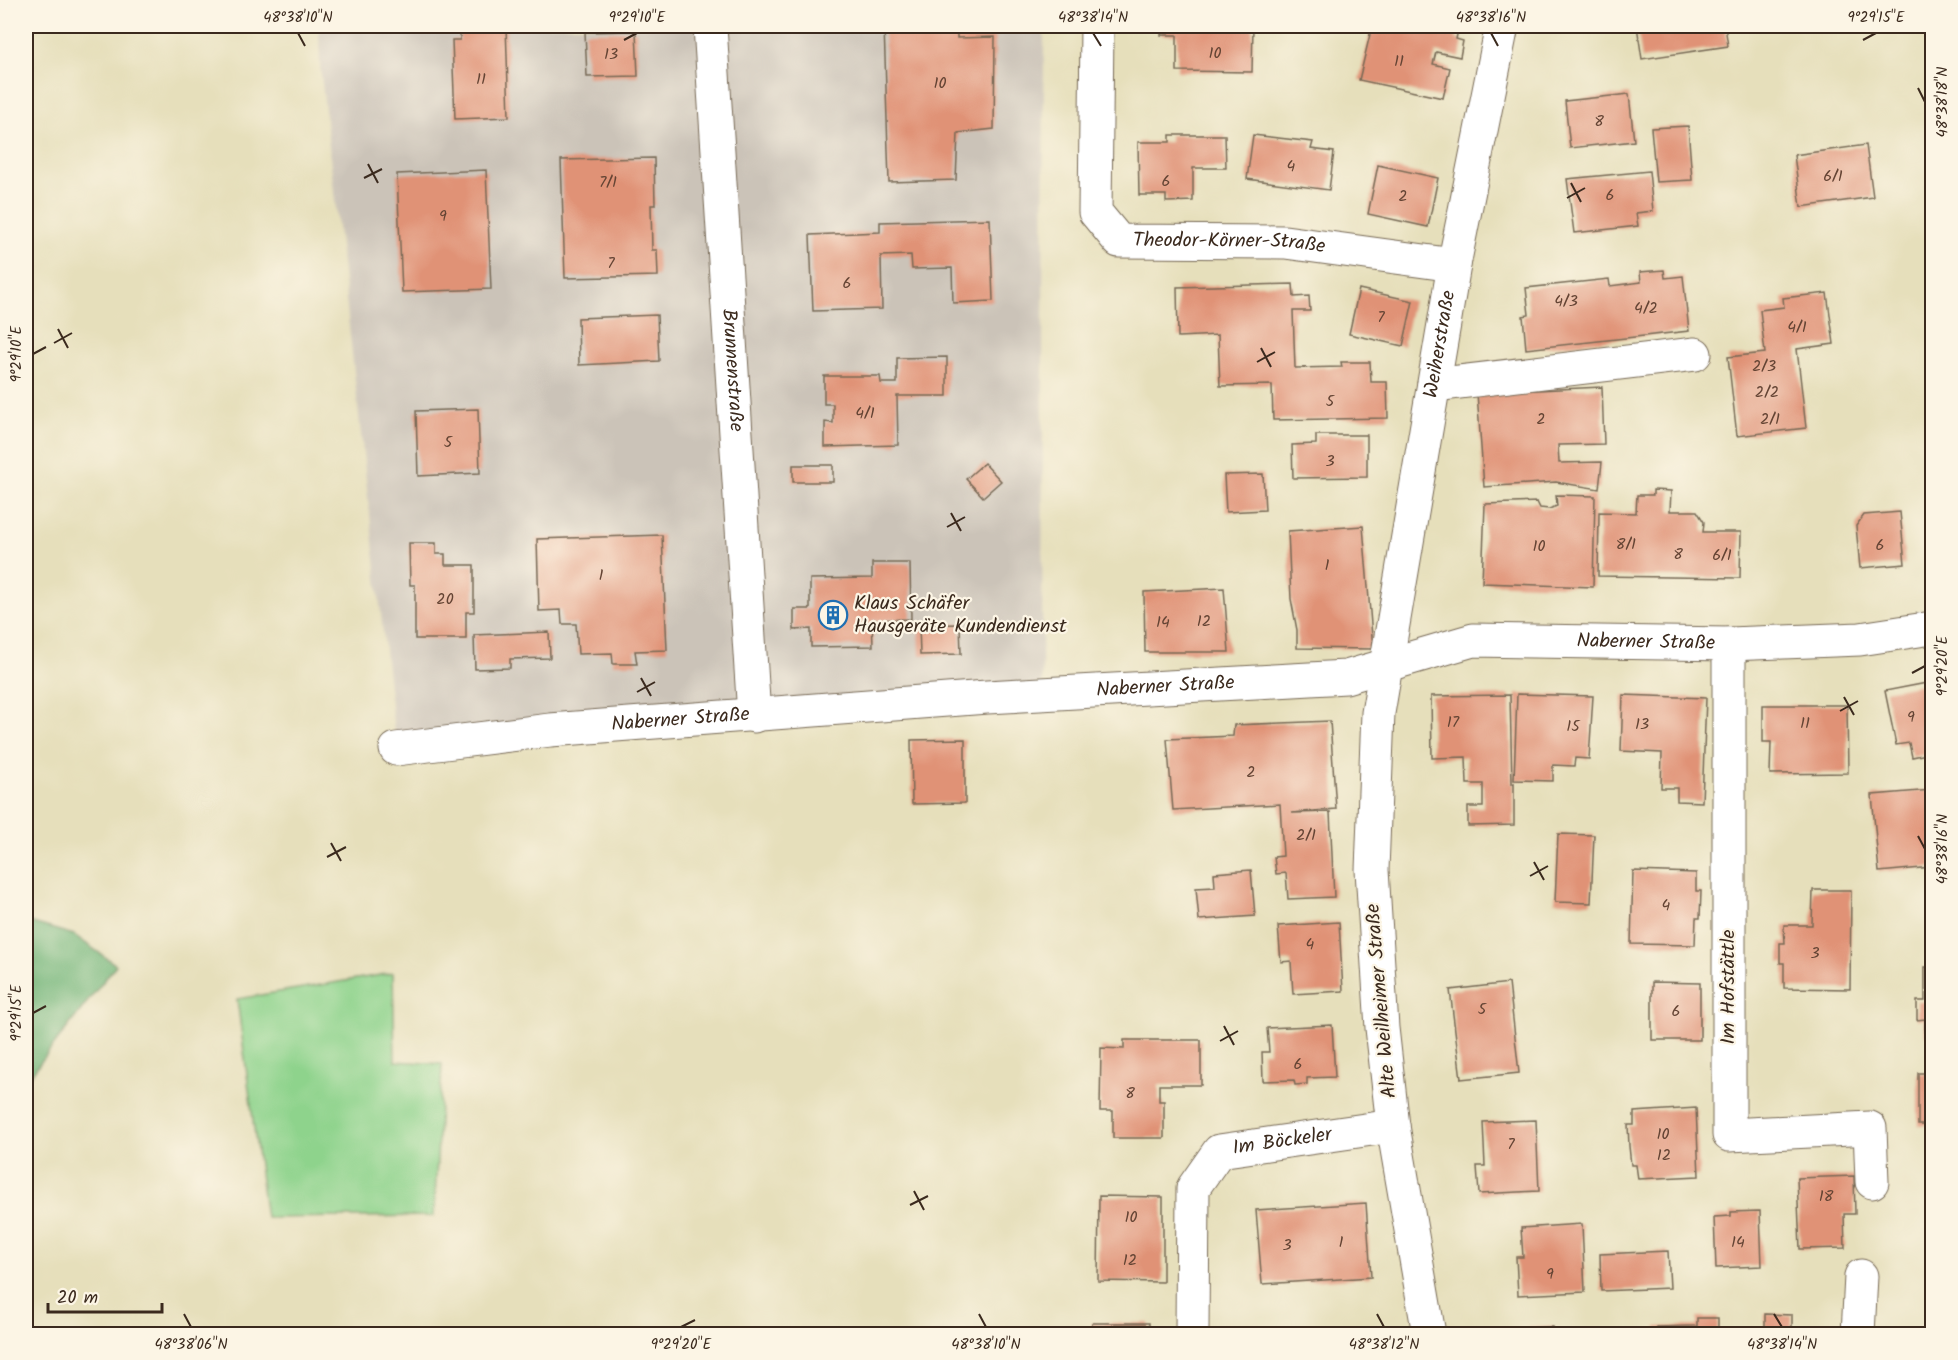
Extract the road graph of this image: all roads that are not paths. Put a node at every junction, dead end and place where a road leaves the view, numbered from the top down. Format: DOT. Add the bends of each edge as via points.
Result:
graph roads {
  1 [pos="711,26"];
  2 [pos="1097,26"];
  3 [pos="1502,26"];
  4 [pos="1454,265"];
  5 [pos="1695,354"];
  6 [pos="1434,385"];
  7 [pos="1932,628"];
  8 [pos="1729,644"];
  9 [pos="1387,664"];
  10 [pos="754,716"];
  11 [pos="396,749"];
  12 [pos="1393,1125"];
  13 [pos="1872,1182"];
  14 [pos="1861,1276"];
  15 [pos="1192,1335"];
  16 [pos="1429,1335"];
  17 [pos="1858,1335"];
  1 -- 10 [label="street, Brunnenstraße"];
  2 -- 4 [label="street, Theodor-Körner-Straße" via="1095,212 1119,241 1285,242"];
  3 -- 4 [label="street, Weiherstraße"];
  4 -- 6 [label="street, Weiherstraße"];
  5 -- 6 [label="street"];
  6 -- 9 [label="street, Weiherstraße"];
  7 -- 8 [label="street, Naberner Straße" via="1860,639"];
  8 -- 9 [label="street, Naberner Straße" via="1473,639"];
  8 -- 13 [label="street, Im Hofstättle" via="1729,1135 1870,1128"];
  9 -- 10 [label="street, Naberner Straße" via="1346,677 987,697"];
  9 -- 12 [label="street, Alte Weilheimer Straße" via="1378,713 1372,870 1382,1028"];
  10 -- 11 [label="street, Naberner Straße" via="550,730"];
  12 -- 15 [label="street, Im Böckeler" via="1219,1151 1193,1188"];
  12 -- 16 [label="street, Alte Weilheimer Straße"];
  14 -- 17 [label="street"];
}
